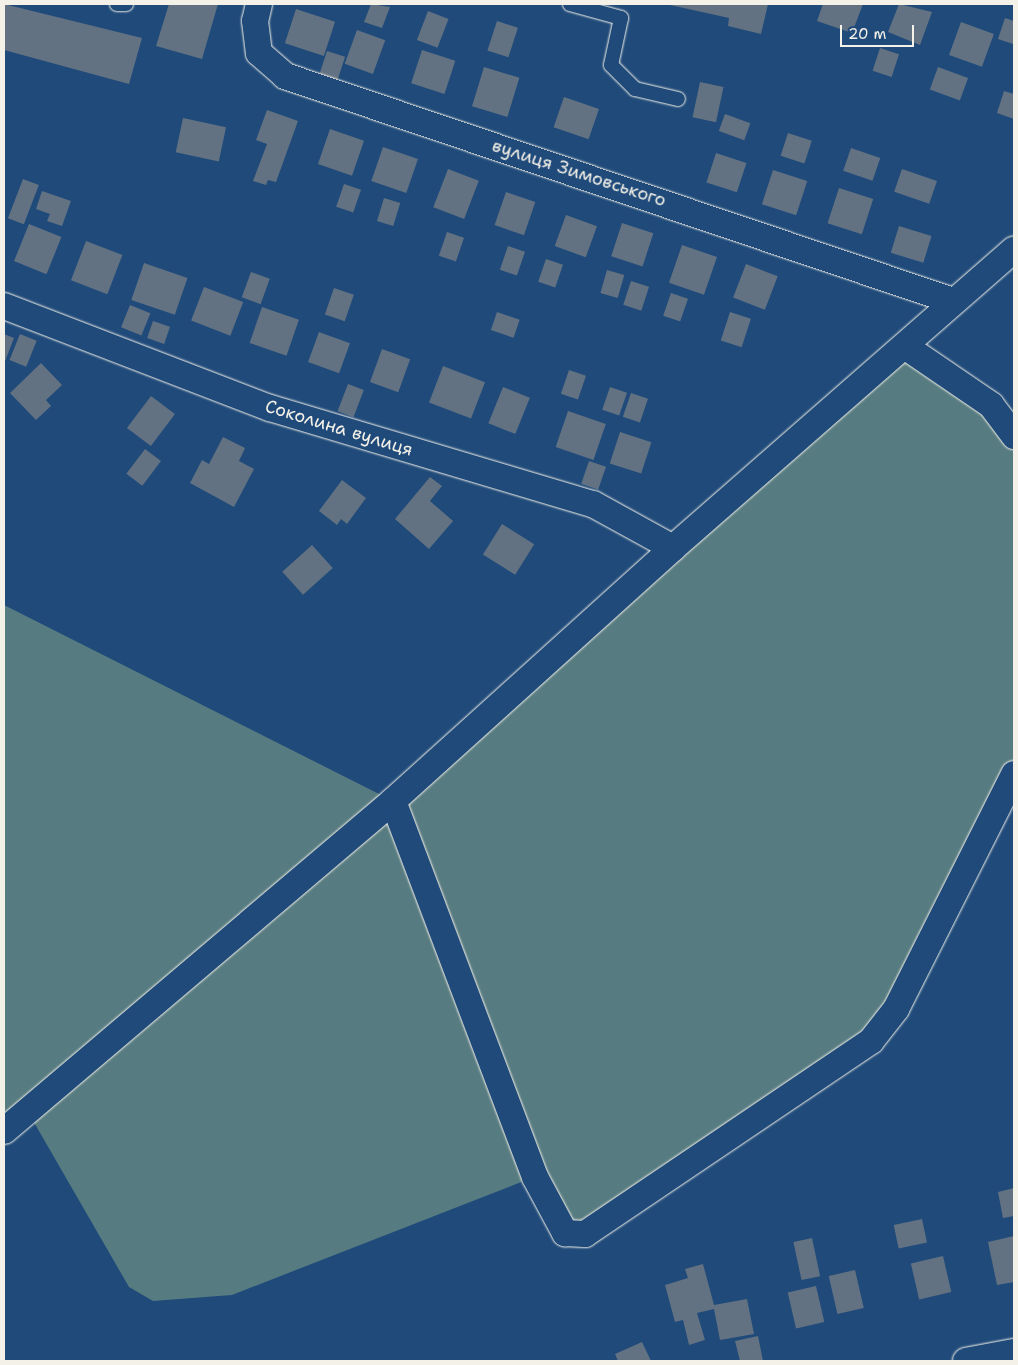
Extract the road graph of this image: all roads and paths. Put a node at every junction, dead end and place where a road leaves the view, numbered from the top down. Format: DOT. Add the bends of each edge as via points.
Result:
graph roads {
  1 [pos="117,4"];
  2 [pos="126,4"];
  3 [pos="259,4"];
  4 [pos="570,4"];
  5 [pos="678,99"];
  6 [pos="1014,250"];
  7 [pos="953,301"];
  8 [pos="4,306"];
  9 [pos="906,347"];
  10 [pos="1014,436"];
  11 [pos="673,548"];
  12 [pos="1014,774"];
  13 [pos="393,802"];
  14 [pos="4,1131"];
  15 [pos="1014,1352"];
  16 [pos="966,1361"];
  1 -- 2 [label="lane"];
  3 -- 7 [label="street, вулиця Зимовського" via="255,21 259,52 285,76"];
  4 -- 5 [label="lane" via="621,18 611,65 635,90"];
  6 -- 7 [label="street"];
  7 -- 9 [label="street"];
  8 -- 11 [label="street, Соколина вулиця" via="270,408 593,504"];
  9 -- 10 [label="street" via="991,405"];
  9 -- 11 [label="street"];
  11 -- 13 [label="street"];
  12 -- 13 [label="street" via="896,1009 871,1041 585,1234 565,1232 535,1177"];
  13 -- 14 [label="street"];
  15 -- 16 [label="street"];
}
